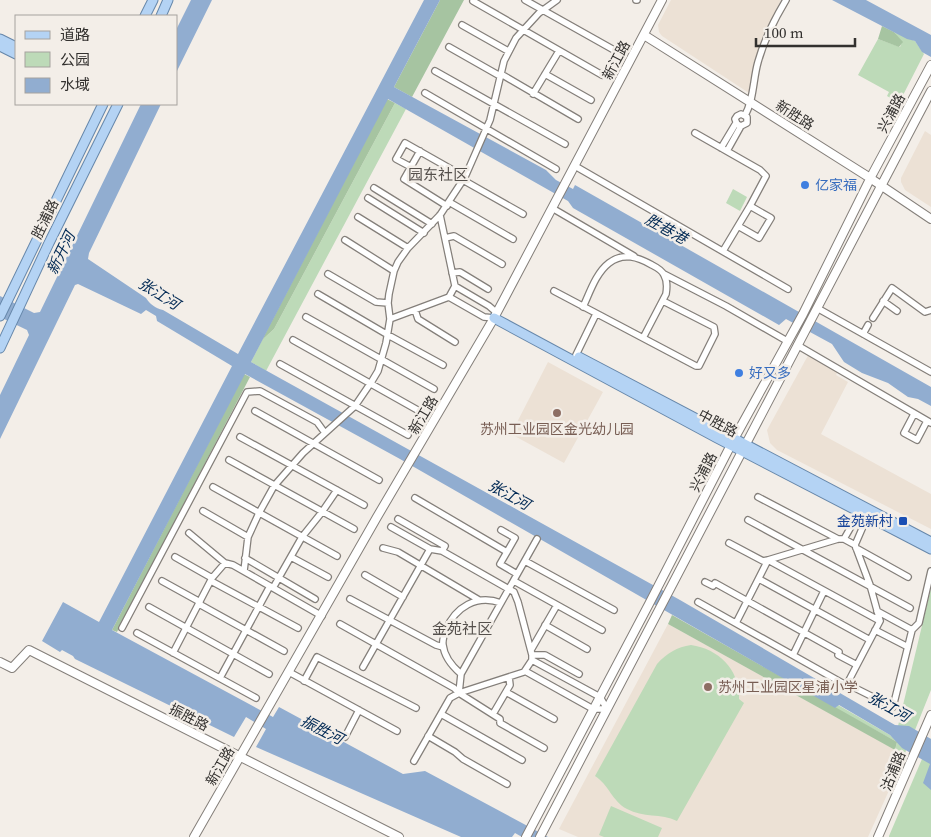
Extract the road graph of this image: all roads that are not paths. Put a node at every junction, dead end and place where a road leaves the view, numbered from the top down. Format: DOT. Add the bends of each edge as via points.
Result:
graph roads {
  1 [pos="153,0"];
  2 [pos="168,0"];
  3 [pos="473,0"];
  4 [pos="525,0"];
  5 [pos="557,0"];
  6 [pos="662,0"];
  7 [pos="786,0"];
  8 [pos="543,10"];
  9 [pos="146,15"];
  10 [pos="161,15"];
  11 [pos="462,25"];
  12 [pos="523,30"];
  13 [pos="644,35"];
  14 [pos="0,39"];
  15 [pos="0,46"];
  16 [pos="15,46"];
  17 [pos="449,47"];
  18 [pos="614,50"];
  19 [pos="508,51"];
  20 [pos="559,51"];
  21 [pos="15,54"];
  22 [pos="931,65"];
  23 [pos="435,71"];
  24 [pos="545,74"];
  25 [pos="500,75"];
  26 [pos="602,75"];
  27 [pos="931,91"];
  28 [pos="425,93"];
  29 [pos="533,94"];
  30 [pos="591,100"];
  31 [pos="750,102"];
  32 [pos="494,104"];
  33 [pos="103,105"];
  34 [pos="117,105"];
  35 [pos="743,115"];
  36 [pos="578,120"];
  37 [pos="738,124"];
  38 [pos="485,132"];
  39 [pos="695,133"];
  40 [pos="565,144"];
  41 [pos="724,150"];
  42 [pos="420,151"];
  43 [pos="575,166"];
  44 [pos="410,167"];
  45 [pos="556,169"];
  46 [pos="464,178"];
  47 [pos="870,178"];
  48 [pos="882,186"];
  49 [pos="374,188"];
  50 [pos="368,198"];
  51 [pos="448,204"];
  52 [pos="750,206"];
  53 [pos="552,208"];
  54 [pos="522,214"];
  55 [pos="440,215"];
  56 [pos="358,217"];
  57 [pos="931,219"];
  58 [pos="432,224"];
  59 [pos="738,226"];
  60 [pos="424,233"];
  61 [pos="445,238"];
  62 [pos="513,239"];
  63 [pos="345,240"];
  64 [pos="408,248"];
  65 [pos="723,251"];
  66 [pos="634,256"];
  67 [pos="502,264"];
  68 [pos="394,271"];
  69 [pos="452,273"];
  70 [pos="328,274"];
  71 [pos="664,274"];
  72 [pos="455,286"];
  73 [pos="488,289"];
  74 [pos="788,289"];
  75 [pos="554,291"];
  76 [pos="318,294"];
  77 [pos="449,297"];
  78 [pos="662,301"];
  79 [pos="883,301"];
  80 [pos="388,304"];
  81 [pos="584,307"];
  82 [pos="817,308"];
  83 [pos="415,310"];
  84 [pos="931,310"];
  85 [pos="897,311"];
  86 [pos="596,314"];
  87 [pos="0,316"];
  88 [pos="496,316"];
  89 [pos="306,317"];
  90 [pos="873,318"];
  91 [pos="390,319"];
  92 [pos="868,325"];
  93 [pos="863,334"];
  94 [pos="388,335"];
  95 [pos="643,338"];
  96 [pos="293,340"];
  97 [pos="787,341"];
  98 [pos="455,342"];
  99 [pos="797,345"];
  100 [pos="0,348"];
  101 [pos="576,355"];
  102 [pos="381,360"];
  103 [pos="280,364"];
  104 [pos="443,365"];
  105 [pos="931,372"];
  106 [pos="371,384"];
  107 [pos="434,389"];
  108 [pos="355,406"];
  109 [pos="255,411"];
  110 [pos="422,412"];
  111 [pos="914,414"];
  112 [pos="929,422"];
  113 [pos="325,433"];
  114 [pos="408,435"];
  115 [pos="240,437"];
  116 [pos="732,442"];
  117 [pos="313,444"];
  118 [pos="743,448"];
  119 [pos="229,460"];
  120 [pos="291,465"];
  121 [pos="379,480"];
  122 [pos="274,486"];
  123 [pos="213,487"];
  124 [pos="336,490"];
  125 [pos="758,497"];
  126 [pos="415,498"];
  127 [pos="364,505"];
  128 [pos="203,511"];
  129 [pos="322,512"];
  130 [pos="865,512"];
  131 [pos="258,513"];
  132 [pos="398,519"];
  133 [pos="748,520"];
  134 [pos="391,527"];
  135 [pos="354,529"];
  136 [pos="501,530"];
  137 [pos="189,533"];
  138 [pos="248,537"];
  139 [pos="302,537"];
  140 [pos="537,539"];
  141 [pos="841,539"];
  142 [pos="931,542"];
  143 [pos="728,543"];
  144 [pos="856,547"];
  145 [pos="383,548"];
  146 [pos="803,549"];
  147 [pos="931,549"];
  148 [pos="430,550"];
  149 [pos="442,551"];
  150 [pos="507,552"];
  151 [pos="338,556"];
  152 [pos="175,557"];
  153 [pos="290,557"];
  154 [pos="245,558"];
  155 [pos="768,560"];
  156 [pos="525,561"];
  157 [pos="225,563"];
  158 [pos="421,566"];
  159 [pos="244,571"];
  160 [pos="931,571"];
  161 [pos="517,574"];
  162 [pos="365,575"];
  163 [pos="908,577"];
  164 [pos="278,578"];
  165 [pos="328,578"];
  166 [pos="211,579"];
  167 [pos="759,579"];
  168 [pos="162,581"];
  169 [pos="514,581"];
  170 [pos="706,582"];
  171 [pos="870,585"];
  172 [pos="272,587"];
  173 [pos="510,589"];
  174 [pos="824,591"];
  175 [pos="404,597"];
  176 [pos="315,599"];
  177 [pos="350,599"];
  178 [pos="479,600"];
  179 [pos="747,601"];
  180 [pos="698,602"];
  181 [pos="199,603"];
  182 [pos="501,604"];
  183 [pos="557,605"];
  184 [pos="149,607"];
  185 [pos="259,607"];
  186 [pos="910,608"];
  187 [pos="815,609"];
  188 [pos="614,610"];
  189 [pos="877,611"];
  190 [pos="322,616"];
  191 [pos="390,621"];
  192 [pos="880,621"];
  193 [pos="736,623"];
  194 [pos="340,624"];
  195 [pos="545,625"];
  196 [pos="122,628"];
  197 [pos="186,628"];
  198 [pos="298,628"];
  199 [pos="246,630"];
  200 [pos="602,630"];
  201 [pos="875,630"];
  202 [pos="912,630"];
  203 [pos="804,632"];
  204 [pos="136,633"];
  205 [pos="870,640"];
  206 [pos="377,644"];
  207 [pos="443,647"];
  208 [pos="908,647"];
  209 [pos="587,649"];
  210 [pos="284,651"];
  211 [pos="172,653"];
  212 [pos="234,654"];
  213 [pos="532,655"];
  214 [pos="793,655"];
  215 [pos="0,662"];
  216 [pos="857,665"];
  217 [pos="363,668"];
  218 [pos="525,671"];
  219 [pos="289,672"];
  220 [pos="269,674"];
  221 [pos="461,674"];
  222 [pos="579,674"];
  223 [pos="509,677"];
  224 [pos="220,678"];
  225 [pos="304,681"];
  226 [pos="847,684"];
  227 [pos="506,692"];
  228 [pos="459,693"];
  229 [pos="600,697"];
  230 [pos="256,698"];
  231 [pos="416,708"];
  232 [pos="607,709"];
  233 [pos="359,710"];
  234 [pos="593,710"];
  235 [pos="440,714"];
  236 [pos="493,714"];
  237 [pos="931,714"];
  238 [pos="554,719"];
  239 [pos="397,731"];
  240 [pos="428,736"];
  241 [pos="345,737"];
  242 [pos="544,748"];
  243 [pos="240,757"];
  244 [pos="414,760"];
  245 [pos="522,760"];
  246 [pos="507,784"];
  247 [pos="541,835"];
  248 [pos="194,837"];
  249 [pos="399,837"];
  250 [pos="526,837"];
  251 [pos="878,837"];
  1 -- 9 [label="main road"];
  2 -- 10 [label="main road"];
  3 -- 12 [label="street"];
  4 -- 8 [label="street"];
  5 -- 8 [label="street"];
  6 -- 13 [label="street, 新江路"];
  7 -- 31 [label="street" via="764,43"];
  8 -- 12 [label="street"];
  8 -- 18 [label="street"];
  11 -- 19 [label="street"];
  12 -- 19 [label="street"];
  12 -- 20 [label="street"];
  13 -- 31 [label="street, 新胜路"];
  13 -- 43 [label="street, 新江路"];
  14 -- 16 [label="main road"];
  15 -- 21 [label="main road"];
  17 -- 25 [label="street"];
  19 -- 25 [label="street"];
  20 -- 24 [label="street"];
  20 -- 26 [label="street"];
  22 -- 47 [label="street, 兴浦路"];
  23 -- 32 [label="street"];
  24 -- 29 [label="street"];
  24 -- 30 [label="street"];
  25 -- 29 [label="street"];
  25 -- 32 [label="street"];
  27 -- 48 [label="street, 兴浦路"];
  28 -- 38 [label="street"];
  29 -- 36 [label="street"];
  31 -- 35 [label="street"];
  31 -- 47 [label="street, 新胜路"];
  32 -- 38 [label="street"];
  32 -- 40 [label="street"];
  33 -- 87 [label="main road, 胜浦路"];
  34 -- 100 [label="main road, 胜浦路"];
  35 -- 37 [label="street" via="736,117"];
  35 -- 37 [label="street" via="748,119 747,123"];
  37 -- 41 [label="street"];
  38 -- 45 [label="street"];
  38 -- 46 [label="street"];
  39 -- 41 [label="street"];
  41 -- 52 [label="street" via="766,176"];
  42 -- 44 [label="street"];
  42 -- 44 [label="street" via="405,143 396,159"];
  42 -- 46 [label="street"];
  43 -- 53 [label="street, 新江路"];
  43 -- 65 [label="street"];
  44 -- 51 [label="street" via="404,179"];
  46 -- 51 [label="street"];
  46 -- 54 [label="street"];
  47 -- 48 [label="street, 新胜路"];
  47 -- 97 [label="street, 兴浦路"];
  48 -- 57 [label="street, 新胜路"];
  48 -- 82 [label="street, 兴浦路"];
  49 -- 58 [label="street"];
  50 -- 60 [label="street"];
  51 -- 55 [label="street"];
  51 -- 62 [label="street"];
  52 -- 59 [label="street"];
  52 -- 59 [label="street" via="771,218 759,238"];
  53 -- 66 [label="street"];
  53 -- 88 [label="street, 新江路"];
  55 -- 58 [label="street"];
  55 -- 61 [label="street"];
  56 -- 64 [label="street"];
  58 -- 60 [label="street"];
  59 -- 65 [label="street"];
  60 -- 64 [label="street"];
  61 -- 67 [label="street" via="454,236"];
  61 -- 69 [label="street"];
  63 -- 68 [label="street"];
  64 -- 68 [label="street"];
  65 -- 74 [label="street"];
  66 -- 71 [label="street"];
  66 -- 81 [label="street" via="618,258 604,267"];
  68 -- 80 [label="street"];
  69 -- 72 [label="street"];
  69 -- 73 [label="street" via="460,272"];
  70 -- 80 [label="street" via="376,302"];
  71 -- 78 [label="street" via="667,288"];
  71 -- 97 [label="street"];
  72 -- 77 [label="street"];
  72 -- 88 [label="street" via="490,306"];
  75 -- 81 [label="street"];
  76 -- 94 [label="street"];
  77 -- 83 [label="street"];
  77 -- 88 [label="street" via="484,317"];
  78 -- 95 [label="street"];
  78 -- 95 [label="street" via="714,327 715,334 702,363 696,366"];
  79 -- 84 [label="street" via="892,288 925,312"];
  79 -- 85 [label="street"];
  79 -- 90 [label="street"];
  80 -- 91 [label="street"];
  81 -- 86 [label="street"];
  82 -- 93 [label="street"];
  82 -- 99 [label="street, 兴浦路"];
  83 -- 91 [label="street"];
  83 -- 98 [label="street" via="418,319"];
  86 -- 95 [label="street"];
  86 -- 101 [label="street"];
  88 -- 101 [label="main road, 中胜路"];
  88 -- 116 [label="main road, 中胜路"];
  88 -- 190 [label="street, 新江路"];
  89 -- 102 [label="street"];
  91 -- 94 [label="street"];
  92 -- 93 [label="street"];
  93 -- 105 [label="street"];
  94 -- 102 [label="street"];
  94 -- 104 [label="street"];
  96 -- 106 [label="street"];
  97 -- 116 [label="street, 兴浦路"];
  99 -- 111 [label="street"];
  99 -- 118 [label="street, 兴浦路"];
  101 -- 116 [label="main road, 中胜路"];
  102 -- 106 [label="street"];
  102 -- 107 [label="street"];
  103 -- 108 [label="street"];
  106 -- 108 [label="street"];
  106 -- 110 [label="street"];
  108 -- 113 [label="street"];
  108 -- 114 [label="street"];
  109 -- 117 [label="street"];
  111 -- 112 [label="street"];
  111 -- 112 [label="street" via="904,434 917,440"];
  113 -- 117 [label="street"];
  113 -- 196 [label="street" via="317,422 260,391 248,392"];
  115 -- 120 [label="street"];
  116 -- 118 [label="main road, 中胜路"];
  116 -- 229 [label="street, 兴浦路"];
  117 -- 120 [label="street"];
  117 -- 121 [label="street"];
  118 -- 130 [label="main road, 中胜路"];
  118 -- 232 [label="street, 兴浦路"];
  119 -- 122 [label="street"];
  120 -- 122 [label="street"];
  120 -- 124 [label="street"];
  122 -- 129 [label="street"];
  122 -- 131 [label="street"];
  123 -- 131 [label="street"];
  124 -- 127 [label="street"];
  124 -- 129 [label="street"];
  125 -- 141 [label="street"];
  126 -- 150 [label="street"];
  128 -- 138 [label="street"];
  129 -- 135 [label="street"];
  129 -- 139 [label="street"];
  130 -- 141 [label="street"];
  130 -- 142 [label="main road, 中胜路"];
  130 -- 144 [label="street"];
  130 -- 147 [label="main road, 中胜路"];
  131 -- 138 [label="street"];
  131 -- 139 [label="street"];
  132 -- 149 [label="street" via="445,546"];
  133 -- 146 [label="street"];
  134 -- 148 [label="street"];
  136 -- 150 [label="street" via="515,538"];
  137 -- 157 [label="street"];
  138 -- 154 [label="street"];
  139 -- 151 [label="street"];
  139 -- 153 [label="street"];
  140 -- 156 [label="street"];
  141 -- 144 [label="street"];
  141 -- 146 [label="street"];
  143 -- 155 [label="street"];
  144 -- 163 [label="street"];
  144 -- 171 [label="street"];
  145 -- 158 [label="street" via="398,552"];
  146 -- 155 [label="street"];
  146 -- 171 [label="street"];
  148 -- 149 [label="street"];
  148 -- 158 [label="street"];
  149 -- 173 [label="street"];
  150 -- 161 [label="street" via="500,564"];
  152 -- 166 [label="street"];
  153 -- 164 [label="street"];
  153 -- 165 [label="street"];
  154 -- 159 [label="street"];
  154 -- 164 [label="street"];
  155 -- 167 [label="street"];
  155 -- 174 [label="street"];
  156 -- 161 [label="street"];
  156 -- 188 [label="street"];
  157 -- 159 [label="street"];
  157 -- 166 [label="street"];
  158 -- 175 [label="street"];
  158 -- 178 [label="street"];
  159 -- 172 [label="street"];
  160 -- 202 [label="street" via="919,623"];
  161 -- 169 [label="street"];
  162 -- 175 [label="street"];
  164 -- 172 [label="street"];
  164 -- 176 [label="street"];
  166 -- 181 [label="street"];
  166 -- 185 [label="street"];
  167 -- 179 [label="street"];
  167 -- 187 [label="street"];
  168 -- 181 [label="street"];
  169 -- 173 [label="street"];
  169 -- 183 [label="street"];
  170 -- 179 [label="street" via="713,586 715,583"];
  171 -- 186 [label="street"];
  171 -- 189 [label="street"];
  172 -- 185 [label="street"];
  172 -- 190 [label="street"];
  173 -- 182 [label="street"];
  173 -- 213 [label="street" via="518,602"];
  174 -- 187 [label="street"];
  174 -- 192 [label="street"];
  175 -- 191 [label="street"];
  177 -- 191 [label="street"];
  178 -- 182 [label="street"];
  178 -- 207 [label="street" via="470,602 454,616 445,632"];
  179 -- 193 [label="street"];
  179 -- 203 [label="street"];
  180 -- 193 [label="street"];
  181 -- 197 [label="street"];
  181 -- 199 [label="street"];
  182 -- 221 [label="street"];
  183 -- 195 [label="street"];
  183 -- 200 [label="street"];
  184 -- 197 [label="street"];
  185 -- 198 [label="street"];
  185 -- 199 [label="street"];
  187 -- 203 [label="street"];
  187 -- 205 [label="street"];
  189 -- 192 [label="street"];
  189 -- 202 [label="street"];
  190 -- 219 [label="street, 新江路"];
  191 -- 206 [label="street"];
  191 -- 207 [label="street"];
  192 -- 201 [label="street"];
  193 -- 214 [label="street"];
  194 -- 206 [label="street"];
  195 -- 209 [label="street"];
  195 -- 213 [label="street"];
  197 -- 211 [label="street"];
  197 -- 212 [label="street"];
  199 -- 210 [label="street"];
  199 -- 212 [label="street"];
  201 -- 205 [label="street"];
  201 -- 208 [label="street"];
  202 -- 208 [label="street"];
  203 -- 214 [label="street"];
  203 -- 216 [label="street"];
  204 -- 211 [label="street"];
  205 -- 216 [label="street"];
  206 -- 217 [label="street"];
  206 -- 228 [label="street"];
  207 -- 221 [label="street"];
  208 -- 226 [label="street" via="893,707"];
  211 -- 224 [label="street"];
  212 -- 220 [label="street"];
  212 -- 224 [label="street"];
  213 -- 218 [label="street"];
  213 -- 222 [label="street" via="544,655"];
  213 -- 229 [label="street"];
  214 -- 226 [label="street"];
  215 -- 243 [label="street, 振胜路" via="12,668 29,650"];
  216 -- 226 [label="street"];
  218 -- 223 [label="street"];
  218 -- 234 [label="street"];
  219 -- 225 [label="street"];
  219 -- 243 [label="street, 新江路"];
  221 -- 228 [label="street"];
  223 -- 227 [label="street" via="510,686"];
  223 -- 228 [label="street"];
  224 -- 230 [label="street"];
  225 -- 231 [label="street" via="317,657"];
  225 -- 233 [label="street"];
  227 -- 236 [label="street"];
  227 -- 238 [label="street"];
  228 -- 235 [label="street" via="450,698"];
  228 -- 236 [label="street"];
  229 -- 232 [label="street"];
  229 -- 234 [label="street, 兴浦路"];
  232 -- 234 [label="street"];
  232 -- 247 [label="street, 兴浦路"];
  233 -- 239 [label="street"];
  233 -- 241 [label="street"];
  234 -- 250 [label="street, 兴浦路"];
  235 -- 240 [label="street"];
  235 -- 245 [label="street"];
  236 -- 242 [label="street" via="500,723"];
  237 -- 251 [label="street, 沽浦路"];
  240 -- 244 [label="street"];
  240 -- 246 [label="street"];
  243 -- 248 [label="street, 新江路"];
  243 -- 249 [label="street, 振胜路"];
}
